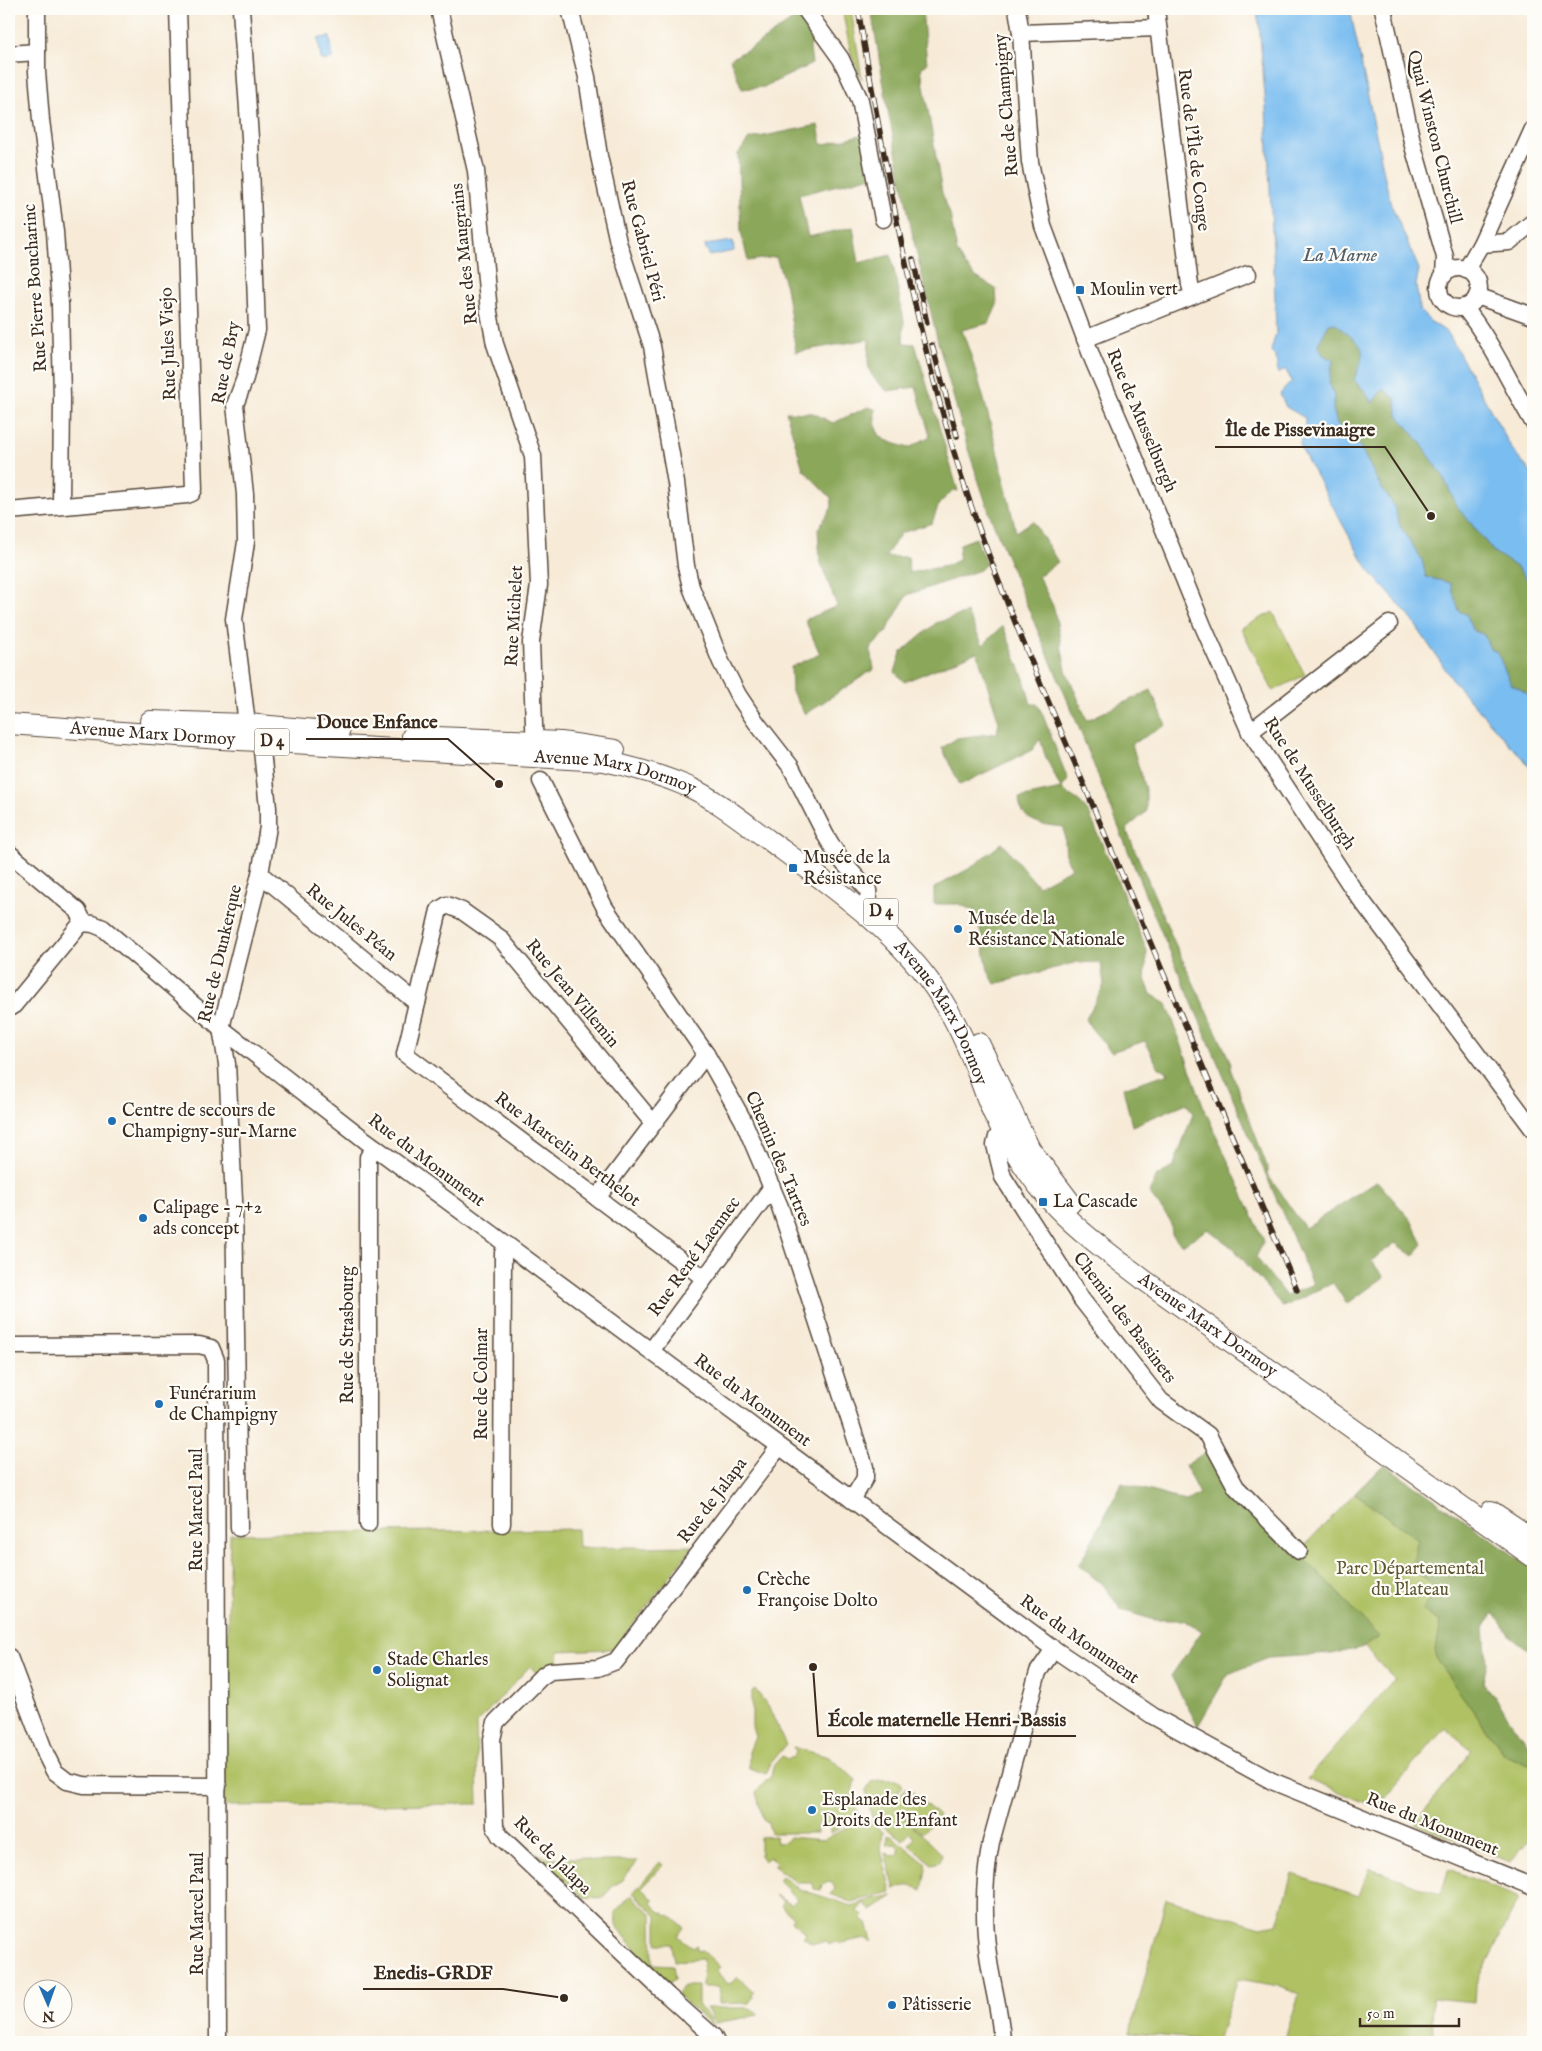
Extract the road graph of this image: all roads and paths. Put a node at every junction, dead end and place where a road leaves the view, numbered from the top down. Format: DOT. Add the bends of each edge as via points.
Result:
graph roads {
  1 [pos="37,9"];
  2 [pos="178,9"];
  3 [pos="241,9"];
  4 [pos="439,9"];
  5 [pos="570,9"];
  6 [pos="805,9"];
  7 [pos="1017,9"];
  8 [pos="1156,9"];
  9 [pos="1383,9"];
  10 [pos="1158,28"];
  11 [pos="1021,33"];
  12 [pos="38,52"];
  13 [pos="9,54"];
  14 [pos="1533,129"];
  15 [pos="883,219"];
  16 [pos="1533,222"];
  17 [pos="1481,244"];
  18 [pos="1466,270"];
  19 [pos="1248,274"];
  20 [pos="1444,275"];
  21 [pos="1193,295"];
  22 [pos="1477,296"];
  23 [pos="1464,307"];
  24 [pos="1533,316"];
  25 [pos="1085,339"];
  26 [pos="1533,422"];
  27 [pos="536,493"];
  28 [pos="61,505"];
  29 [pos="9,511"];
  30 [pos="1389,624"];
  31 [pos="9,710"];
  32 [pos="9,724"];
  33 [pos="247,724"];
  34 [pos="1250,732"];
  35 [pos="261,741"];
  36 [pos="535,749"];
  37 [pos="541,781"];
  38 [pos="9,853"];
  39 [pos="260,874"];
  40 [pos="866,907"];
  41 [pos="84,923"];
  42 [pos="417,1003"];
  43 [pos="9,1008"];
  44 [pos="221,1028"];
  45 [pos="706,1054"];
  46 [pos="653,1124"];
  47 [pos="1011,1129"];
  48 [pos="1533,1129"];
  49 [pos="376,1148"];
  50 [pos="772,1187"];
  51 [pos="600,1194"];
  52 [pos="506,1245"];
  53 [pos="704,1278"];
  54 [pos="9,1346"];
  55 [pos="651,1351"];
  56 [pos="779,1447"];
  57 [pos="852,1500"];
  58 [pos="368,1524"];
  59 [pos="502,1524"];
  60 [pos="239,1528"];
  61 [pos="1533,1539"];
  62 [pos="1299,1551"];
  63 [pos="1533,1557"];
  64 [pos="1054,1649"];
  65 [pos="9,1657"];
  66 [pos="218,1786"];
  67 [pos="1533,1887"];
  68 [pos="218,2042"];
  69 [pos="716,2042"];
  70 [pos="1002,2042"];
  1 -- 12 [label="street, Rue Pierre Boucharinc"];
  2 -- 28 [label="street, Rue Jules Viejo" via="194,489 187,495"];
  3 -- 33 [label="street, Rue de Bry" via="250,138 257,330 235,405 246,542 234,619"];
  4 -- 27 [label="street, Rue des Maugrains" via="476,171 495,344 533,456"];
  5 -- 40 [label="street, Rue Gabriel Péri" via="587,78 599,156 618,242 652,346 676,483 686,566 701,615 738,695 791,767 838,854 868,890"];
  6 -- 15 [label="street" via="841,59 860,100"];
  7 -- 11 [label="street, Rue de Champigny"];
  8 -- 10 [label="street, Rue de l'Île de Conge"];
  9 -- 20 [label="street, Quai Winston Churchill" via="1406,118 1444,257"];
  10 -- 11 [label="street"];
  10 -- 21 [label="street, Rue de l'Île de Conge"];
  11 -- 25 [label="street, Rue de Champigny" via="1033,183 1043,226"];
  12 -- 13 [label="street"];
  12 -- 28 [label="street, Rue Pierre Boucharinc" via="41,120 60,304"];
  14 -- 17 [label="street"];
  16 -- 17 [label="street" via="1509,242"];
  17 -- 18 [label="street"];
  18 -- 20 [label="street" via="1454,269"];
  18 -- 22 [label="street" via="1476,278"];
  19 -- 21 [label="street"];
  20 -- 23 [label="street" via="1439,286 1442,299 1452,307"];
  21 -- 25 [label="street"];
  22 -- 23 [label="street"];
  22 -- 24 [label="street"];
  23 -- 26 [label="street" via="1479,325"];
  25 -- 34 [label="street, Rue de Musselburgh"];
  27 -- 36 [label="street, Rue Michelet" via="540,585 531,642"];
  28 -- 29 [label="street, Rue Jules Viejo"];
  30 -- 34 [label="street"];
  31 -- 33 [label="main road, Avenue Marx Dormoy / D 4" via="120,721"];
  32 -- 35 [label="main road, Avenue Marx Dormoy / D 4"];
  33 -- 35 [label="street"];
  33 -- 36 [label="main road, Avenue Marx Dormoy / D 4"];
  34 -- 48 [label="street, Rue de Musselburgh" via="1353,889"];
  35 -- 36 [label="main road, Avenue Marx Dormoy / D 4"];
  35 -- 39 [label="street, Rue de Dunkerque" via="268,827"];
  36 -- 40 [label="main road, Avenue Marx Dormoy / D 4" via="606,748 647,758 695,778 740,805"];
  37 -- 45 [label="street, Chemin des Tartres" via="604,908"];
  38 -- 41 [label="street" via="78,911"];
  39 -- 42 [label="street, Rue Jules Péan"];
  39 -- 44 [label="street, Rue de Dunkerque"];
  40 -- 47 [label="main road, Avenue Marx Dormoy / D 4" via="905,932 939,972 967,1017"];
  41 -- 43 [label="street"];
  41 -- 44 [label="street, Rue du Monument" via="103,928"];
  42 -- 46 [label="street, Rue Jean Villemin" via="439,910 447,905 462,911 500,938"];
  42 -- 51 [label="street, Rue Marcelin Berthelot" via="405,1054"];
  44 -- 49 [label="street, Rue du Monument"];
  44 -- 60 [label="street, Rue de Dunkerque" via="227,1064 234,1200"];
  45 -- 46 [label="street"];
  45 -- 50 [label="street, Chemin des Tartres" via="743,1120"];
  46 -- 51 [label="street"];
  47 -- 61 [label="main road, Avenue Marx Dormoy / D 4" via="1080,1215 1105,1236 1338,1405"];
  47 -- 62 [label="street, Chemin des Bassinets" via="998,1137 995,1145 1003,1177 1082,1300 1161,1400 1208,1435 1236,1487"];
  47 -- 63 [label="main road, Avenue Marx Dormoy / D 4" via="1017,1157 1044,1194 1103,1249"];
  49 -- 52 [label="street, Rue du Monument"];
  49 -- 58 [label="street, Rue de Strasbourg" via="368,1157"];
  50 -- 53 [label="street, Rue René Laennec"];
  50 -- 57 [label="street, Chemin des Tartres" via="865,1467 864,1478"];
  51 -- 53 [label="street, Rue Marcelin Berthelot"];
  52 -- 55 [label="street, Rue du Monument"];
  52 -- 59 [label="street, Rue de Colmar" via="503,1253"];
  53 -- 55 [label="street, Rue René Laennec"];
  54 -- 66 [label="street, Rue Marcel Paul" via="187,1344 211,1348 216,1360"];
  55 -- 56 [label="street, Rue du Monument"];
  56 -- 57 [label="street, Rue du Monument"];
  56 -- 69 [label="street, Rue de Jalapa" via="616,1661 598,1668 550,1670 496,1722 492,1739 495,1827 500,1836"];
  57 -- 64 [label="street, Rue du Monument"];
  64 -- 67 [label="street, Rue du Monument" via="1153,1716 1272,1781"];
  64 -- 70 [label="street" via="1038,1672 986,1870 983,1898 985,1928"];
  65 -- 66 [label="street" via="46,1755 54,1771 67,1781 84,1785"];
  66 -- 68 [label="street, Rue Marcel Paul"];
}
